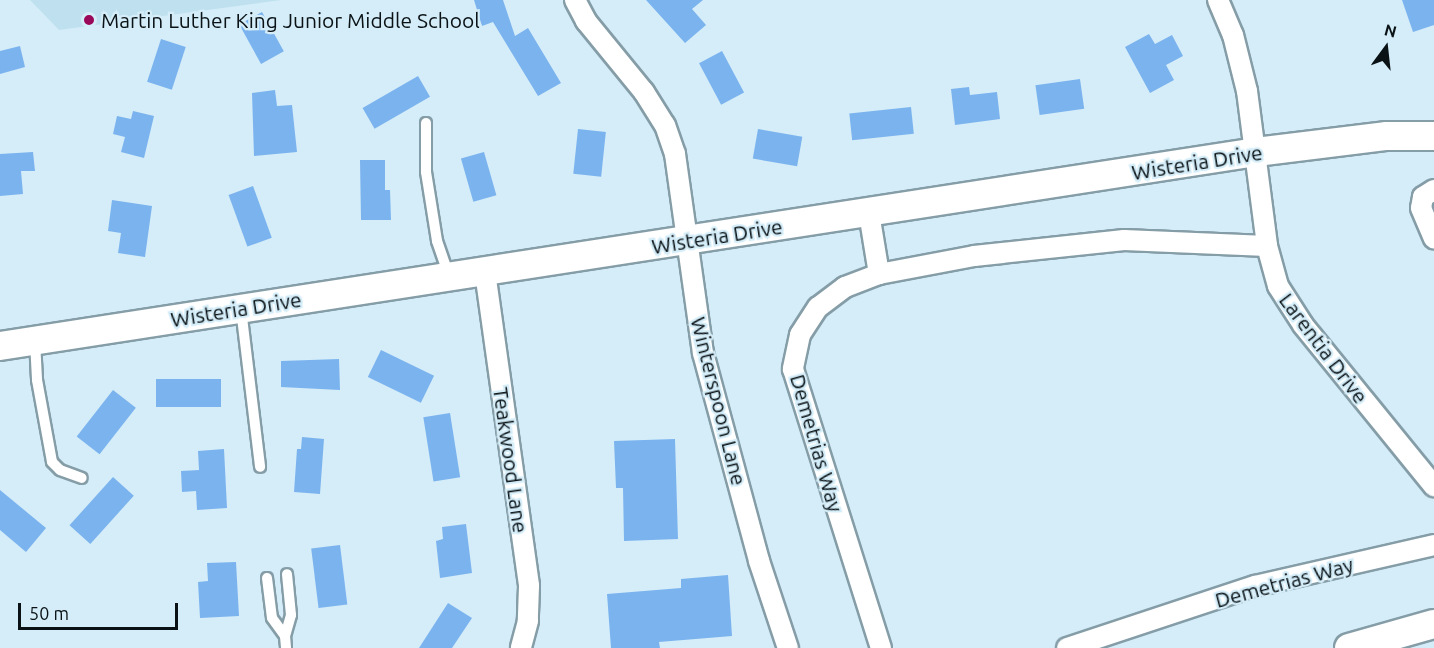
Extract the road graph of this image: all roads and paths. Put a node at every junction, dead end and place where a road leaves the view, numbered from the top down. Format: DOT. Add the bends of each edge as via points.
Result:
graph roads {
  1 [pos="575,0"];
  2 [pos="1218,0"];
  3 [pos="426,123"];
  4 [pos="1434,136"];
  5 [pos="1256,152"];
  6 [pos="1434,190"];
  7 [pos="869,213"];
  8 [pos="1434,238"];
  9 [pos="687,241"];
  10 [pos="1267,246"];
  11 [pos="485,272"];
  12 [pos="879,274"];
  13 [pos="449,277"];
  14 [pos="241,308"];
  15 [pos="34,341"];
  16 [pos="0,346"];
  17 [pos="260,467"];
  18 [pos="82,478"];
  19 [pos="1434,486"];
  20 [pos="1434,545"];
  21 [pos="287,574"];
  22 [pos="267,578"];
  23 [pos="1434,624"];
  24 [pos="285,636"];
  25 [pos="286,648"];
  26 [pos="521,648"];
  27 [pos="788,648"];
  28 [pos="881,648"];
  29 [pos="1067,648"];
  30 [pos="1349,648"];
  1 -- 9 [label="street, Winterspoon Lane" via="586,21 644,92 665,125 675,154"];
  2 -- 5 [label="street" via="1239,57"];
  3 -- 13 [label="lane" via="426,172 436,241"];
  4 -- 5 [label="street, Wisteria Drive" via="1387,136"];
  5 -- 7 [label="street, Wisteria Drive"];
  5 -- 10 [label="street, Larentia Drive"];
  6 -- 8 [label="street" via="1423,197 1421,208"];
  7 -- 9 [label="street, Wisteria Drive"];
  7 -- 12 [label="street"];
  9 -- 11 [label="street, Wisteria Drive"];
  9 -- 27 [label="street, Winterspoon Lane" via="703,353 759,561"];
  10 -- 12 [label="street, Demetrias Way" via="1124,240 974,256"];
  10 -- 19 [label="street, Larentia Drive" via="1278,286 1303,325"];
  11 -- 13 [label="street, Wisteria Drive"];
  11 -- 26 [label="street, Teakwood Lane" via="529,586 528,621"];
  12 -- 28 [label="street, Demetrias Way" via="845,287 818,307 800,335 793,369 875,640"];
  13 -- 14 [label="street, Wisteria Drive"];
  14 -- 15 [label="street, Wisteria Drive"];
  14 -- 17 [label="lane"];
  15 -- 16 [label="street, Wisteria Drive"];
  15 -- 18 [label="lane" via="52,462 60,470"];
  20 -- 29 [label="street, Demetrias Way" via="1255,586"];
  21 -- 24 [label="lane" via="291,615"];
  22 -- 24 [label="lane" via="272,618"];
  23 -- 30 [label="street"];
  24 -- 25 [label="lane"];
}
